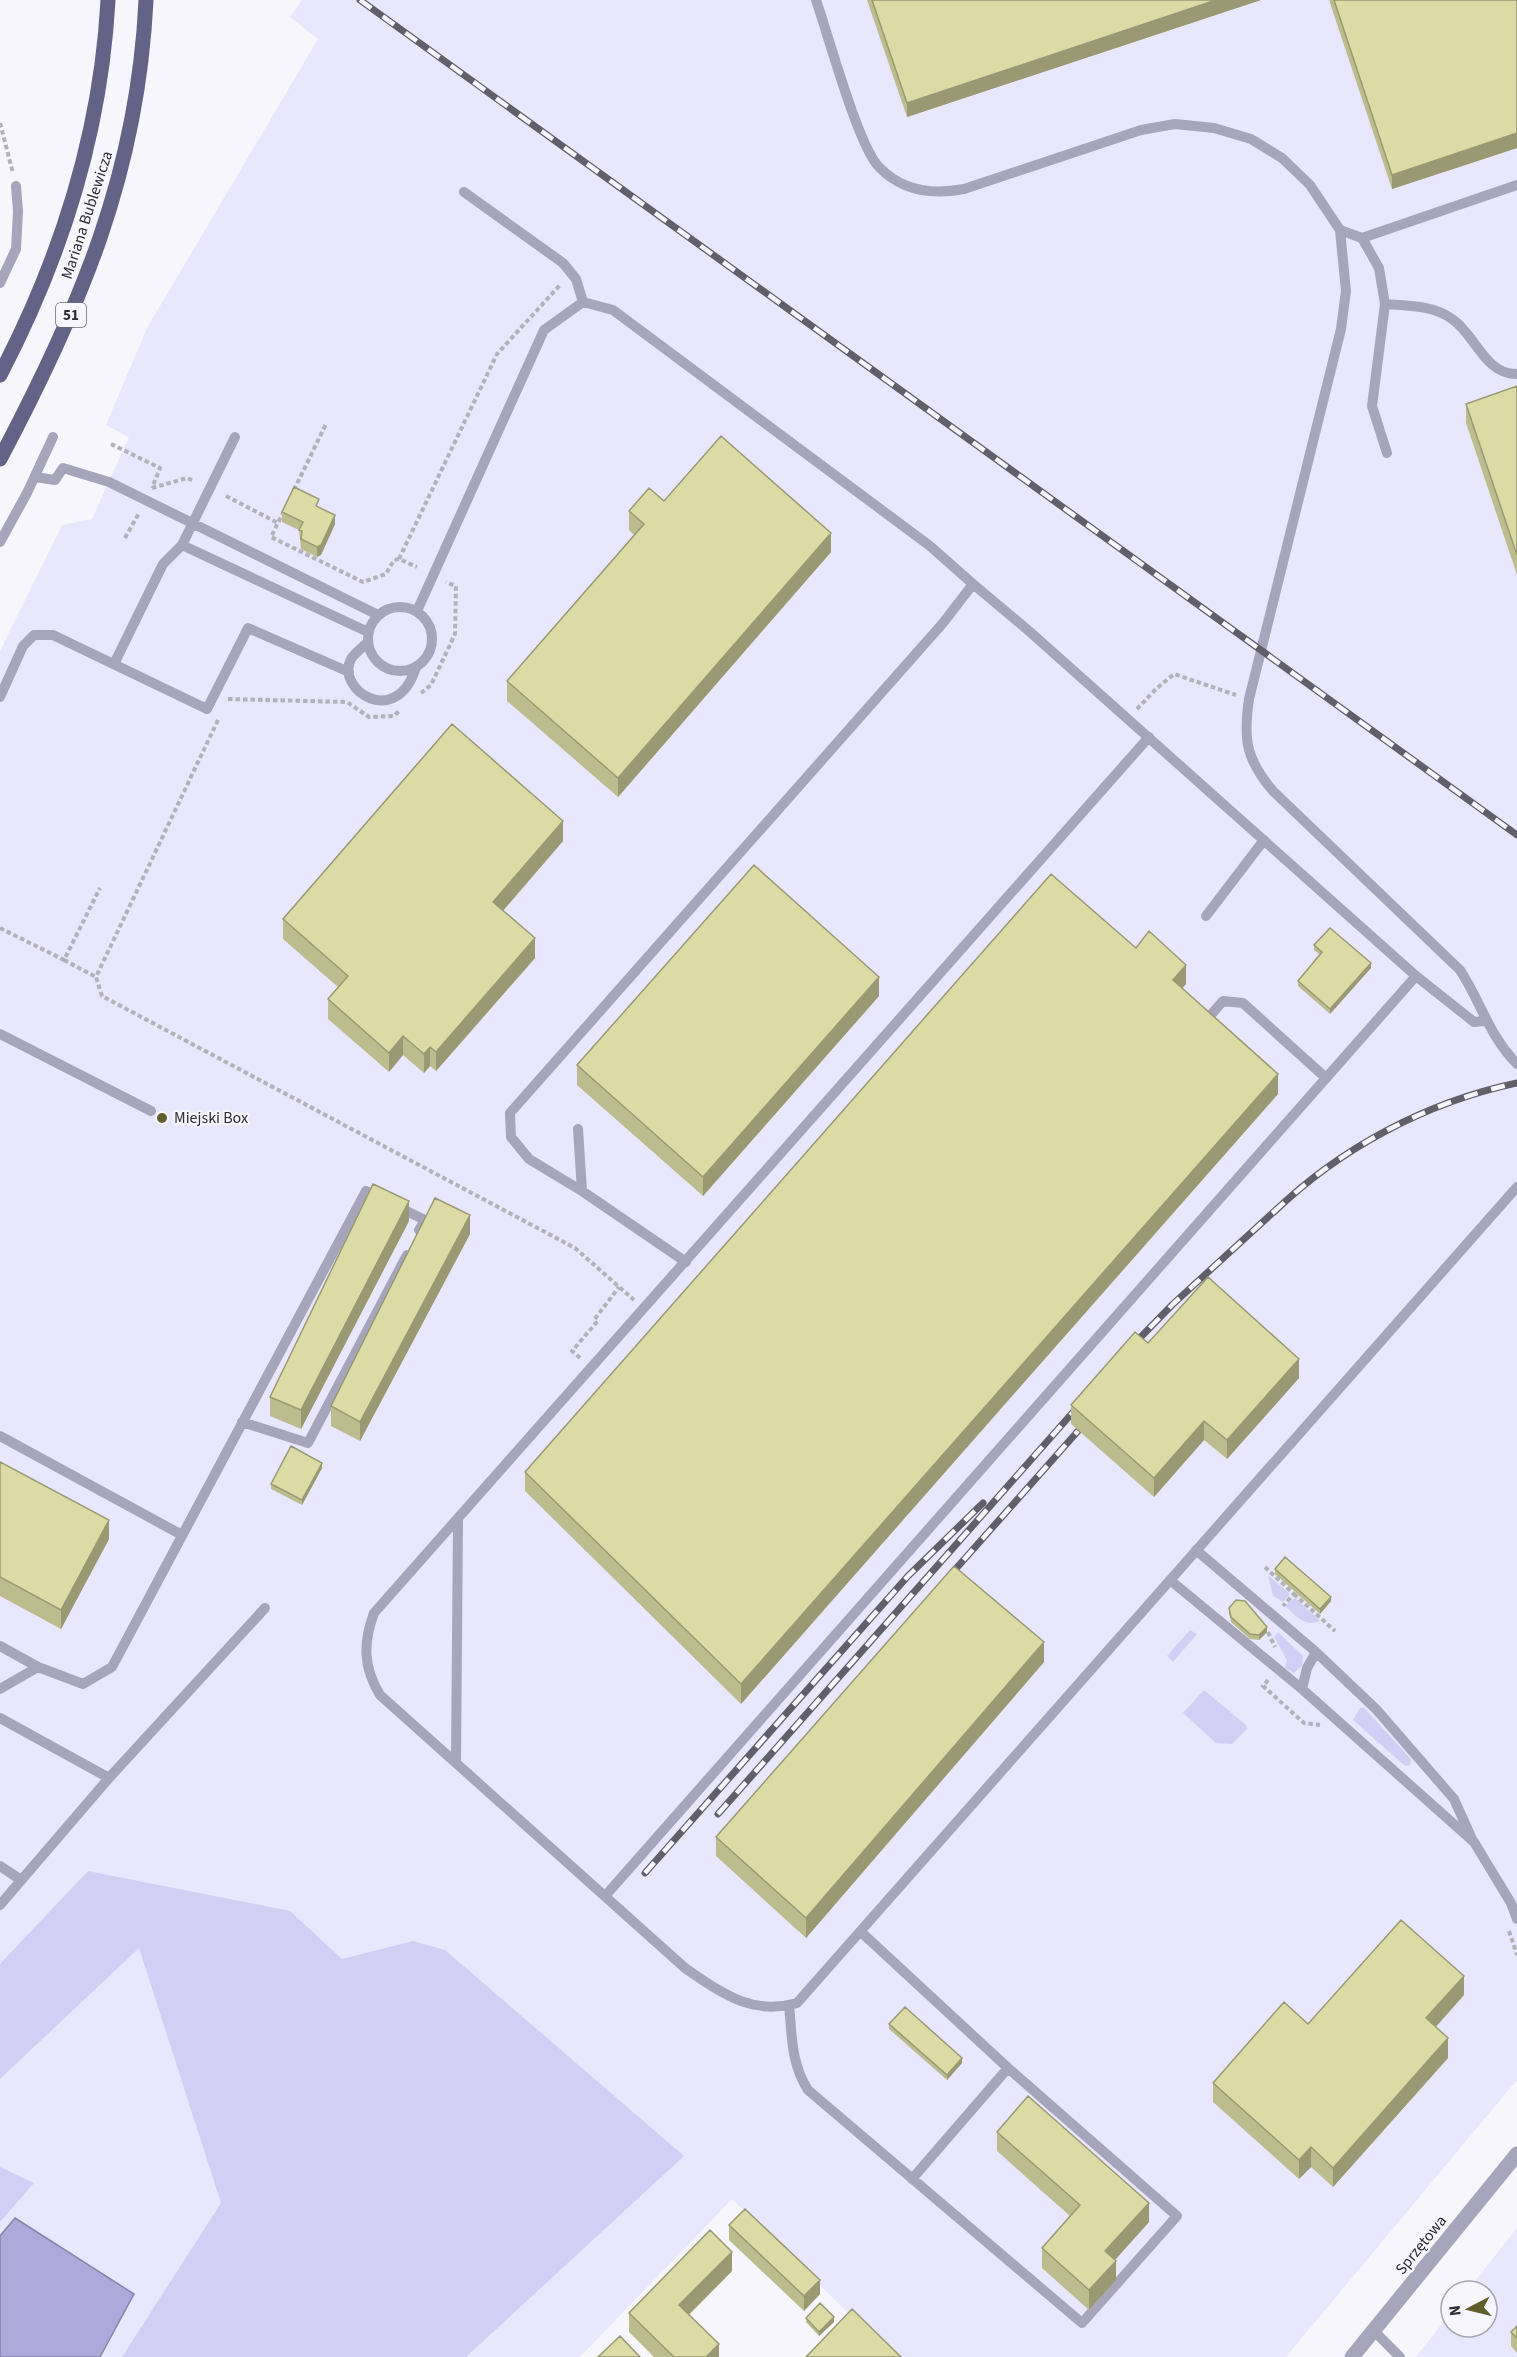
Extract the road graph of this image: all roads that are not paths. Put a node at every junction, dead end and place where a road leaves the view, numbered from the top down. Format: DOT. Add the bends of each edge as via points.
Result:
graph roads {
  1 [pos="108,0"];
  2 [pos="146,0"];
  3 [pos="816,0"];
  4 [pos="1517,185"];
  5 [pos="16,186"];
  6 [pos="464,192"];
  7 [pos="1340,231"];
  8 [pos="1362,238"];
  9 [pos="0,283"];
  10 [pos="583,302"];
  11 [pos="1385,304"];
  12 [pos="1517,374"];
  13 [pos="0,375"];
  14 [pos="52,437"];
  15 [pos="235,437"];
  16 [pos="1387,453"];
  17 [pos="0,459"];
  18 [pos="35,477"];
  19 [pos="194,522"];
  20 [pos="0,542"];
  21 [pos="182,545"];
  22 [pos="973,584"];
  23 [pos="417,611"];
  24 [pos="378,615"];
  25 [pos="368,637"];
  26 [pos="114,664"];
  27 [pos="416,667"];
  28 [pos="350,672"];
  29 [pos="0,697"];
  30 [pos="1149,737"];
  31 [pos="1264,840"];
  32 [pos="1206,916"];
  33 [pos="1416,976"];
  34 [pos="1485,1021"];
  35 [pos="1202,1025"];
  36 [pos="0,1035"];
  37 [pos="1517,1064"];
  38 [pos="1326,1077"];
  39 [pos="151,1111"];
  40 [pos="578,1129"];
  41 [pos="1517,1187"];
  42 [pos="582,1191"];
  43 [pos="686,1263"];
  44 [pos="242,1422"];
  45 [pos="0,1436"];
  46 [pos="458,1519"];
  47 [pos="182,1535"];
  48 [pos="1196,1550"];
  49 [pos="1170,1580"];
  50 [pos="265,1608"];
  51 [pos="0,1646"];
  52 [pos="1316,1652"];
  53 [pos="38,1667"];
  54 [pos="0,1689"];
  55 [pos="1302,1689"];
  56 [pos="0,1718"];
  57 [pos="456,1763"];
  58 [pos="109,1778"];
  59 [pos="1474,1842"];
  60 [pos="0,1866"];
  61 [pos="21,1880"];
  62 [pos="606,1895"];
  63 [pos="0,1905"];
  64 [pos="1517,1919"];
  65 [pos="861,1932"];
  66 [pos="789,2005"];
  67 [pos="1008,2068"];
  68 [pos="1517,2154"];
  69 [pos="912,2179"];
  70 [pos="1374,2331"];
  71 [pos="1352,2357"];
  72 [pos="1400,2357"];
  1 -- 13 [label="main road, Mariana Bublewicza / 51" via="98,93 80,177 46,277"];
  2 -- 17 [label="main road, Mariana Bublewicza / 51" via="131,131 103,232 67,325"];
  3 -- 7 [label="lane" via="864,140 878,167 919,191 964,189 1141,130 1175,124 1214,128 1251,139 1282,158 1310,185"];
  4 -- 8 [label="lane"];
  5 -- 9 [label="lane" via="16,249"];
  6 -- 10 [label="lane" via="563,263 576,279"];
  7 -- 8 [label="lane"];
  7 -- 34 [label="lane" via="1346,291 1341,329 1249,699 1245,726 1248,752 1273,791 1460,970 1476,995"];
  8 -- 11 [label="lane" via="1379,268"];
  10 -- 22 [label="lane" via="613,310 930,546"];
  10 -- 23 [label="lane" via="544,330"];
  11 -- 12 [label="lane" via="1432,308 1454,320 1488,361"];
  11 -- 16 [label="lane" via="1372,406"];
  14 -- 18 [label="lane"];
  15 -- 19 [label="lane"];
  18 -- 19 [label="lane" via="55,480 63,468 91,475"];
  18 -- 20 [label="lane"];
  19 -- 21 [label="lane"];
  19 -- 24 [label="lane"];
  21 -- 25 [label="lane"];
  21 -- 26 [label="lane" via="163,564"];
  22 -- 30 [label="lane"];
  22 -- 42 [label="lane" via="935,632 510,1113 511,1137 529,1159"];
  23 -- 24 [label="lane" via="397,607"];
  23 -- 27 [label="lane" via="425,619 432,639 430,650"];
  24 -- 25 [label="lane"];
  25 -- 27 [label="lane" via="370,652 384,667 406,671"];
  25 -- 28 [label="lane" via="350,661"];
  26 -- 28 [label="lane" via="207,709 248,628"];
  26 -- 29 [label="lane" via="53,635 34,635 23,646"];
  27 -- 28 [label="lane" via="408,688 389,700 367,698 358,691"];
  30 -- 31 [label="lane"];
  30 -- 43 [label="lane"];
  31 -- 32 [label="lane"];
  31 -- 33 [label="lane"];
  33 -- 34 [label="lane" via="1474,1022"];
  33 -- 38 [label="lane"];
  34 -- 37 [label="lane"];
  35 -- 38 [label="lane" via="1223,1001 1242,1003"];
  36 -- 39 [label="lane"];
  38 -- 62 [label="lane"];
  40 -- 42 [label="lane"];
  41 -- 48 [label="lane"];
  42 -- 43 [label="lane"];
  43 -- 46 [label="lane"];
  44 -- 44 [label="lane" via="309,1443 425,1220 366,1191"];
  44 -- 47 [label="lane"];
  45 -- 47 [label="lane"];
  46 -- 57 [label="lane"];
  46 -- 57 [label="lane" via="374,1613 365,1653 369,1677 381,1695"];
  47 -- 53 [label="lane" via="112,1667 83,1684"];
  48 -- 49 [label="lane"];
  48 -- 52 [label="lane"];
  49 -- 55 [label="lane"];
  49 -- 65 [label="lane"];
  50 -- 58 [label="lane"];
  51 -- 53 [label="lane"];
  52 -- 55 [label="lane"];
  52 -- 59 [label="lane" via="1376,1709 1454,1799"];
  53 -- 54 [label="lane"];
  55 -- 59 [label="lane"];
  56 -- 58 [label="lane"];
  57 -- 62 [label="lane"];
  58 -- 61 [label="lane"];
  59 -- 64 [label="lane"];
  60 -- 61 [label="lane"];
  61 -- 63 [label="lane"];
  62 -- 66 [label="lane" via="685,1968 724,1994 755,2006 776,2009"];
  65 -- 66 [label="lane" via="797,2003"];
  65 -- 67 [label="lane"];
  66 -- 69 [label="lane" via="795,2062 808,2090"];
  67 -- 69 [label="lane"];
  67 -- 69 [label="lane" via="1176,2216 1169,2225 1082,2323"];
  68 -- 70 [label="street, Sprzętowa"];
  70 -- 71 [label="street, Sprzętowa"];
  70 -- 72 [label="lane"];
}
